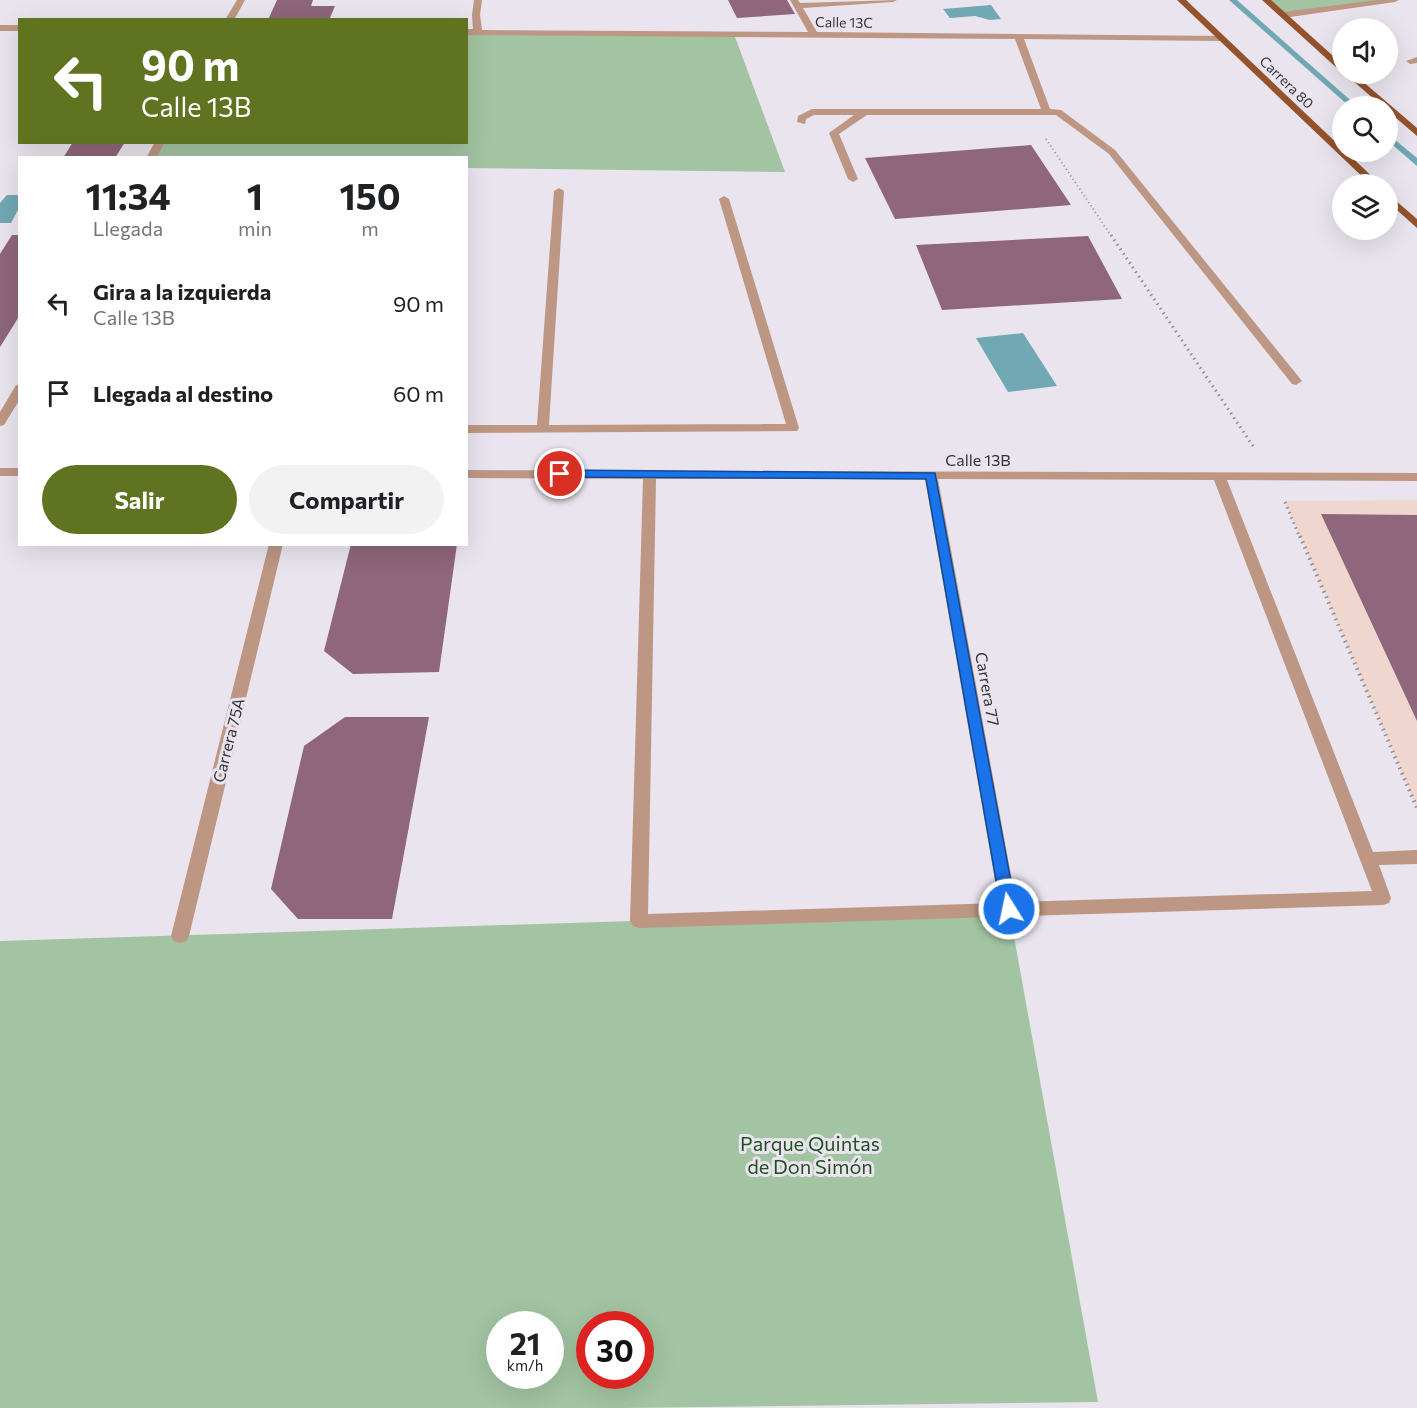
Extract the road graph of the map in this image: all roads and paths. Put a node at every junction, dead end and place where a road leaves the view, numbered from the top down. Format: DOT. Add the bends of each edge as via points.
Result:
graph roads {
  1 [pos="240,0"];
  2 [pos="478,0"];
  3 [pos="893,0"];
  4 [pos="1181,0"];
  5 [pos="1266,0"];
  6 [pos="1395,0"];
  7 [pos="796,3"];
  8 [pos="1283,15"];
  9 [pos="230,18"];
  10 [pos="0,28"];
  11 [pos="18,28"];
  12 [pos="468,32"];
  13 [pos="478,32"];
  14 [pos="814,35"];
  15 [pos="1019,37"];
  16 [pos="1221,38"];
  17 [pos="1332,59"];
  18 [pos="1361,84"];
  19 [pos="1374,96"];
  20 [pos="866,111"];
  21 [pos="1027,111"];
  22 [pos="1046,111"];
  23 [pos="1398,117"];
  24 [pos="802,122"];
  25 [pos="1417,133"];
  26 [pos="1364,174"];
  27 [pos="853,179"];
  28 [pos="559,191"];
  29 [pos="724,199"];
  30 [pos="1398,207"];
  31 [pos="1417,225"];
  32 [pos="1296,381"];
  33 [pos="18,391"];
  34 [pos="0,422"];
  35 [pos="468,429"];
  36 [pos="543,429"];
  37 [pos="0,472"];
  38 [pos="18,472"];
  39 [pos="468,474"];
  40 [pos="650,474"];
  41 [pos="931,475"];
  42 [pos="1219,476"];
  43 [pos="1273,477"];
  44 [pos="1417,477"];
  45 [pos="276,546"];
  46 [pos="1417,808"];
  47 [pos="1417,857"];
  48 [pos="1369,859"];
  49 [pos="1009,909"];
  50 [pos="180,936"];
  1 -- 9 [label="street"];
  2 -- 13 [label="street"];
  3 -- 7 [label="street"];
  4 -- 16 [label="main road, Carrera 80"];
  5 -- 8 [label="main road"];
  6 -- 8 [label="street"];
  7 -- 14 [label="street"];
  8 -- 17 [label="main road"];
  10 -- 11 [label="street"];
  12 -- 13 [label="street, Calle 13C"];
  13 -- 14 [label="street, Calle 13C"];
  14 -- 15 [label="street, Calle 13C"];
  15 -- 16 [label="street, Calle 13C"];
  15 -- 22 [label="street"];
  16 -- 26 [label="main road, Carrera 80"];
  18 -- 19 [label="main road"];
  20 -- 21 [label="street"];
  20 -- 24 [label="street" via="812,112 801,118"];
  20 -- 27 [label="street" via="834,133"];
  21 -- 22 [label="street"];
  21 -- 43 [label="path"];
  22 -- 32 [label="street" via="1058,112 1112,152"];
  23 -- 25 [label="main road"];
  28 -- 36 [label="street"];
  29 -- 36 [label="street" via="793,428"];
  30 -- 31 [label="main road"];
  33 -- 34 [label="street"];
  35 -- 36 [label="street"];
  37 -- 38 [label="street"];
  39 -- 40 [label="street, Calle 13B"];
  40 -- 41 [label="street, Calle 13B"];
  40 -- 49 [label="street" via="639,921"];
  41 -- 42 [label="street, Calle 13B"];
  41 -- 49 [label="street, Carrera 77"];
  42 -- 43 [label="street, Calle 13B"];
  42 -- 48 [label="street"];
  43 -- 44 [label="street, Calle 13B"];
  43 -- 46 [label="path"];
  45 -- 50 [label="street, Carrera 75A"];
  47 -- 48 [label="street"];
  48 -- 49 [label="street" via="1383,898"];
}
